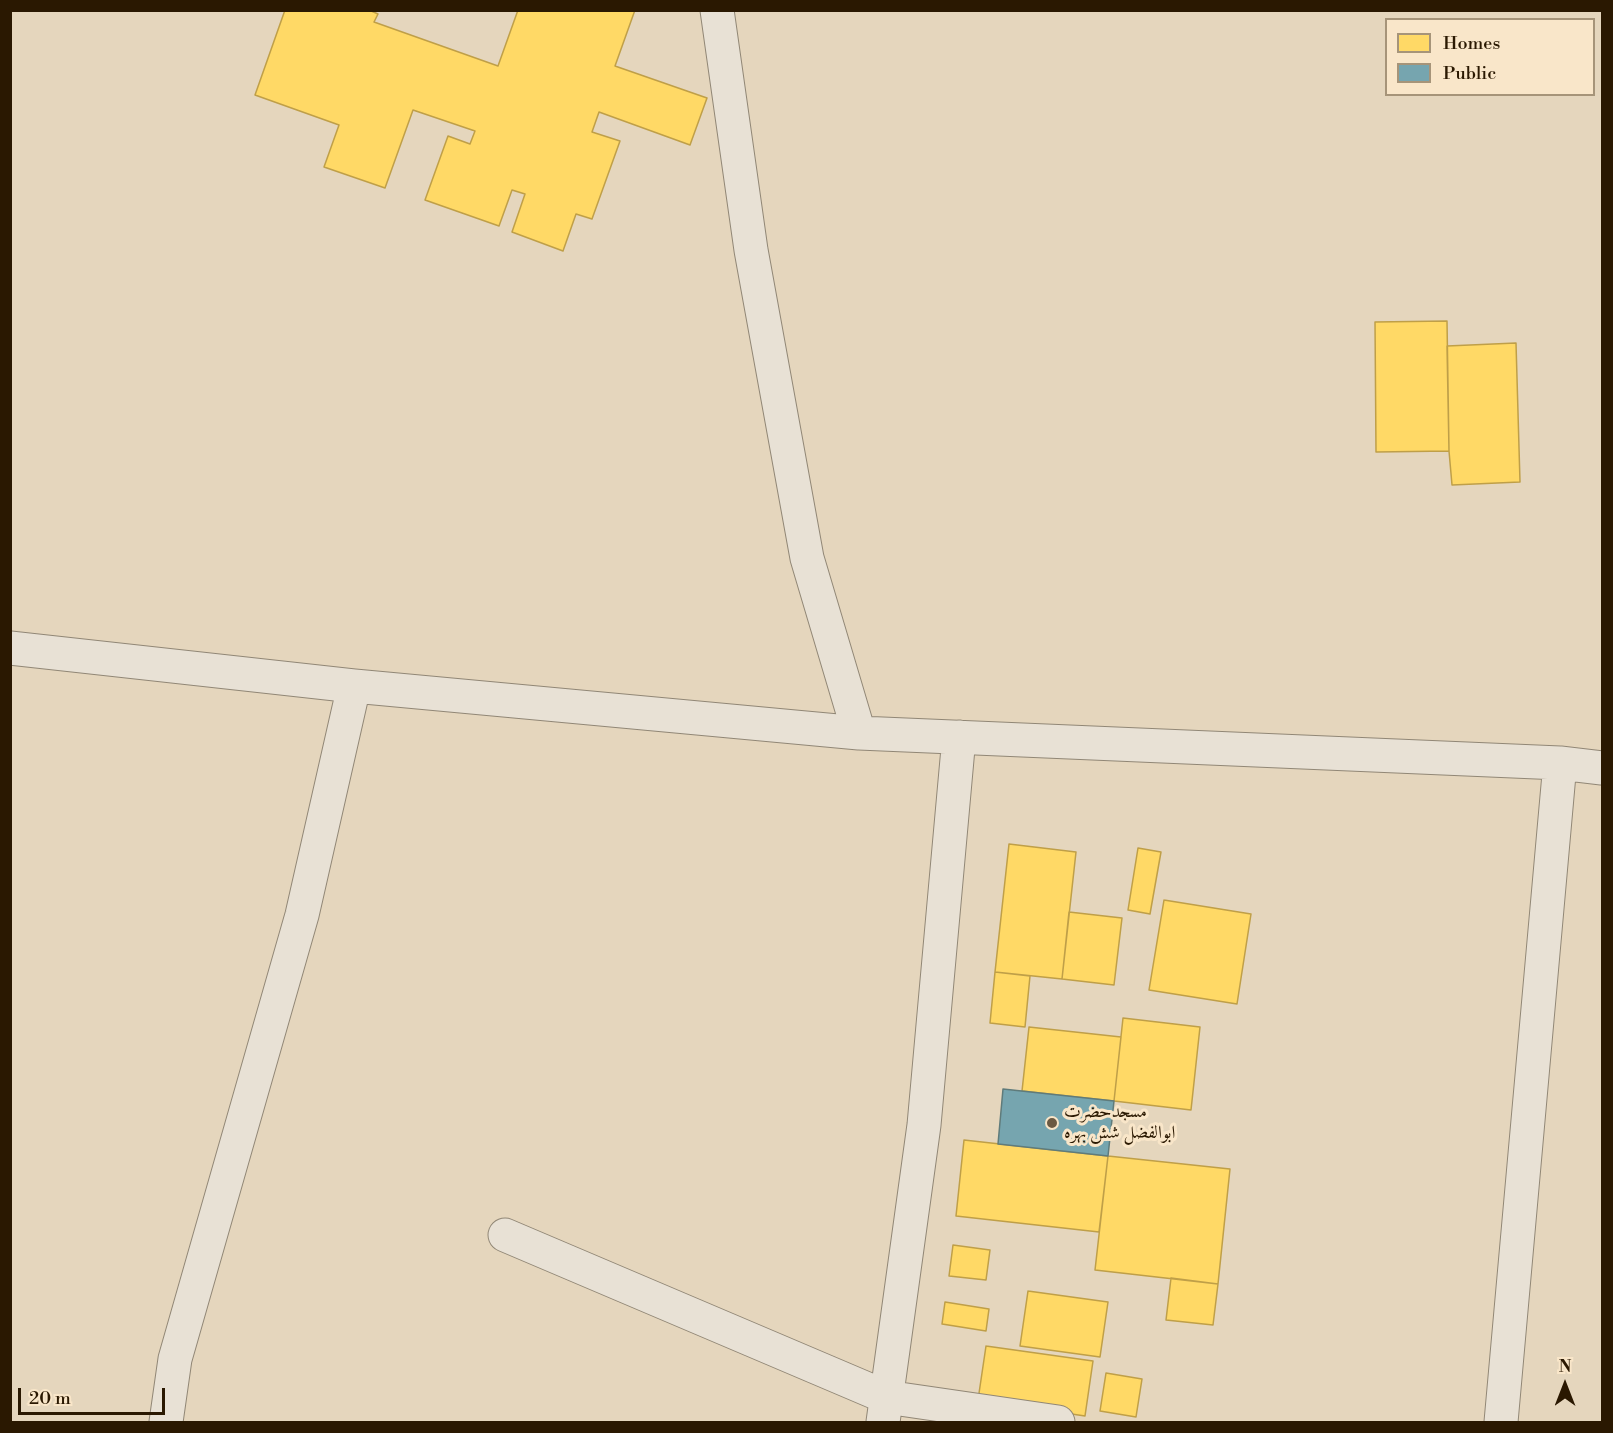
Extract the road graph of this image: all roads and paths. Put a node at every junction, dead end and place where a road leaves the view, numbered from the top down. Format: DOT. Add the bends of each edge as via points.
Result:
graph roads {
  1 [pos="717,10"];
  2 [pos="10,648"];
  3 [pos="354,687"];
  4 [pos="859,733"];
  5 [pos="958,737"];
  6 [pos="1560,763"];
  7 [pos="1602,768"];
  8 [pos="505,1235"];
  9 [pos="885,1410"];
  10 [pos="166,1422"];
  11 [pos="1058,1422"];
  12 [pos="1501,1422"];
  1 -- 4 [label="street" via="752,250 807,558"];
  2 -- 3 [label="street"];
  3 -- 4 [label="street"];
  3 -- 10 [label="street" via="303,915 175,1359"];
  4 -- 5 [label="street"];
  5 -- 6 [label="street"];
  5 -- 9 [label="street" via="924,1125"];
  6 -- 7 [label="street"];
  6 -- 12 [label="street"];
  8 -- 9 [label="street"];
  9 -- 11 [label="street"];
}
